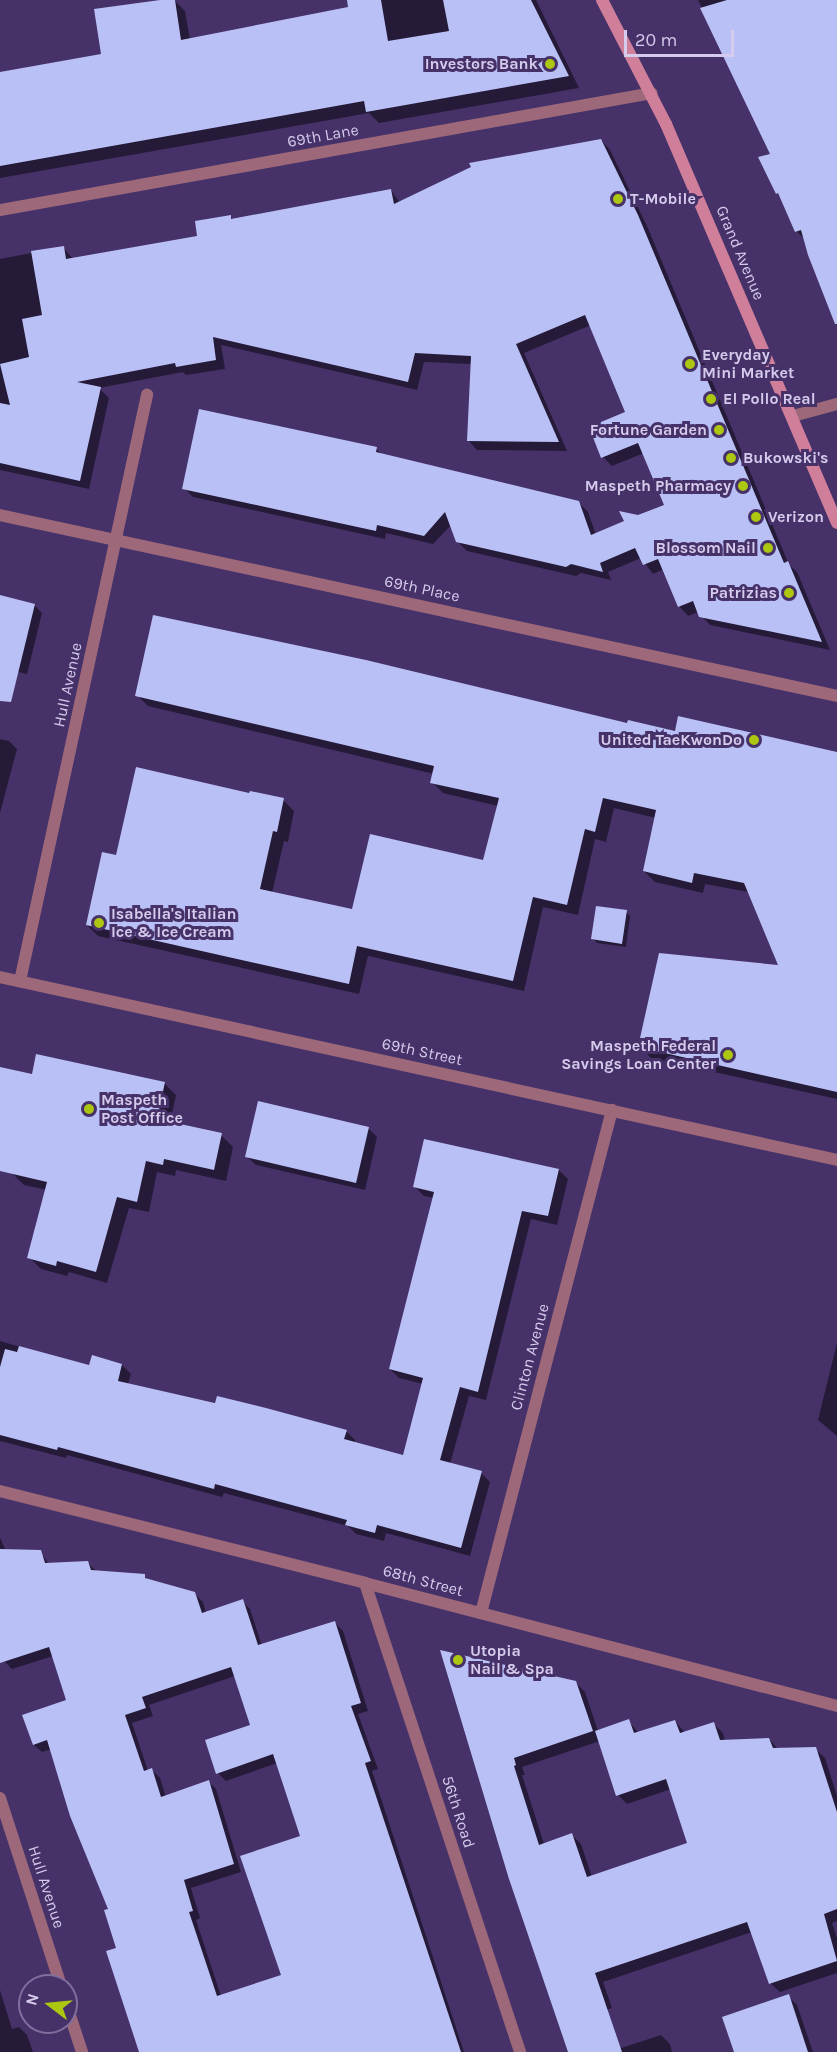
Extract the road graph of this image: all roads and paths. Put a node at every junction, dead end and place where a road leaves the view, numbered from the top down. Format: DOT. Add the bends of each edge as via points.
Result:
graph roads {
  1 [pos="603,0"];
  2 [pos="652,93"];
  3 [pos="0,210"];
  4 [pos="147,395"];
  5 [pos="837,404"];
  6 [pos="793,416"];
  7 [pos="0,515"];
  8 [pos="837,523"];
  9 [pos="116,540"];
  10 [pos="837,696"];
  11 [pos="0,977"];
  12 [pos="20,981"];
  13 [pos="612,1110"];
  14 [pos="837,1160"];
  15 [pos="0,1491"];
  16 [pos="365,1583"];
  17 [pos="481,1613"];
  18 [pos="837,1706"];
  19 [pos="0,1798"];
  20 [pos="57,1974"];
  21 [pos="76,2034"];
  22 [pos="82,2052"];
  23 [pos="520,2052"];
  1 -- 2 [label="main road, Grand Avenue"];
  2 -- 3 [label="street, 69th Lane"];
  2 -- 6 [label="main road, Grand Avenue"];
  4 -- 9 [label="street, Hull Avenue"];
  5 -- 6 [label="street"];
  6 -- 8 [label="main road, Grand Avenue"];
  7 -- 9 [label="street, 69th Place"];
  9 -- 10 [label="street, 69th Place"];
  9 -- 12 [label="street, Hull Avenue"];
  11 -- 12 [label="street, 69th Street"];
  12 -- 13 [label="street, 69th Street"];
  13 -- 14 [label="street, 69th Street"];
  13 -- 17 [label="street, Clinton Avenue"];
  15 -- 16 [label="street, 68th Street"];
  16 -- 17 [label="street, 68th Street"];
  16 -- 23 [label="street, 56th Road"];
  17 -- 18 [label="street, 68th Street"];
  19 -- 20 [label="street, Hull Avenue"];
  21 -- 22 [label="street"];
}
